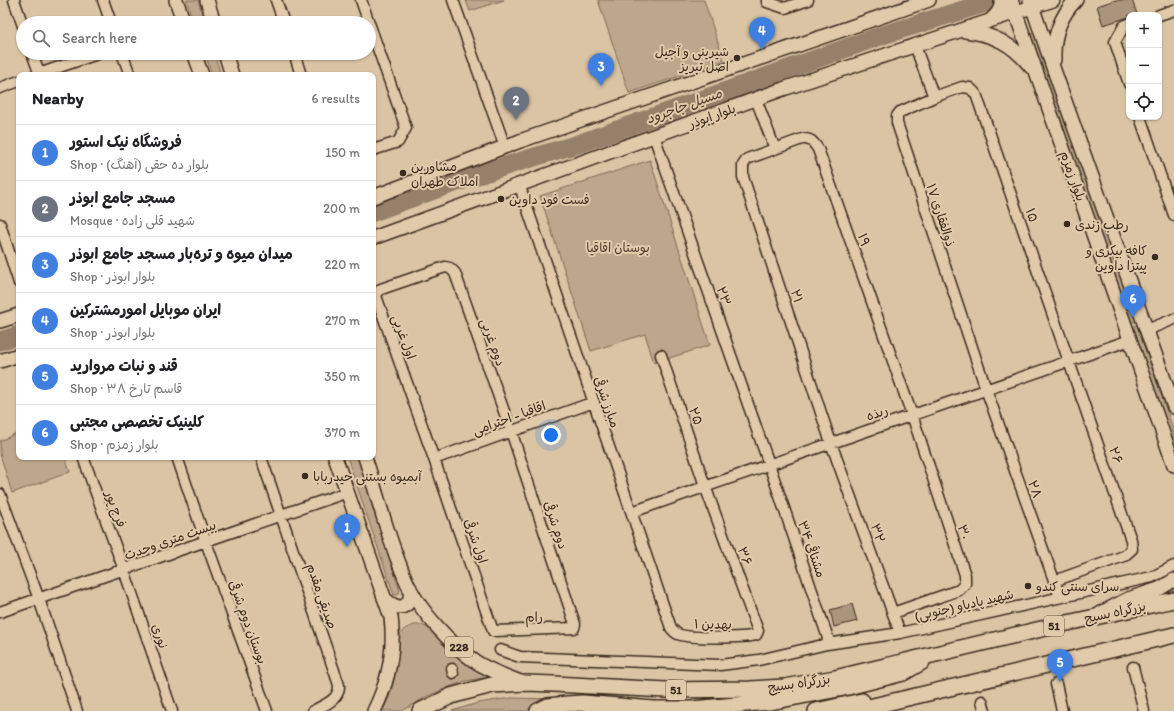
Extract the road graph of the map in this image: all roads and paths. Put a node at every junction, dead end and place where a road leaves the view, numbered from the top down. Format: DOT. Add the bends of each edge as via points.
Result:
graph roads {
  1 [pos="14,0"];
  2 [pos="103,0"];
  3 [pos="176,0"];
  4 [pos="206,0"];
  5 [pos="276,0"];
  6 [pos="361,0"];
  7 [pos="453,0"];
  8 [pos="808,0"];
  9 [pos="929,0"];
  10 [pos="1053,0"];
  11 [pos="1076,0"];
  12 [pos="767,1"];
  13 [pos="1008,4"];
  14 [pos="1031,4"];
  15 [pos="1174,10"];
  16 [pos="1162,14"];
  17 [pos="20,16"];
  18 [pos="109,16"];
  19 [pos="182,16"];
  20 [pos="212,16"];
  21 [pos="282,16"];
  22 [pos="367,16"];
  23 [pos="1126,25"];
  24 [pos="961,30"];
  25 [pos="376,43"];
  26 [pos="915,46"];
  27 [pos="34,60"];
  28 [pos="81,60"];
  29 [pos="125,60"];
  30 [pos="197,60"];
  31 [pos="227,60"];
  32 [pos="296,60"];
  33 [pos="1054,70"];
  34 [pos="38,72"];
  35 [pos="47,72"];
  36 [pos="129,72"];
  37 [pos="201,72"];
  38 [pos="231,72"];
  39 [pos="300,72"];
  40 [pos="1037,74"];
  41 [pos="1126,75"];
  42 [pos="16,82"];
  43 [pos="962,87"];
  44 [pos="0,88"];
  45 [pos="934,97"];
  46 [pos="756,100"];
  47 [pos="1141,120"];
  48 [pos="654,136"];
  49 [pos="505,147"];
  50 [pos="376,149"];
  51 [pos="775,149"];
  52 [pos="747,159"];
  53 [pos="519,184"];
  54 [pos="376,196"];
  55 [pos="1174,215"];
  56 [pos="0,224"];
  57 [pos="376,237"];
  58 [pos="445,266"];
  59 [pos="16,274"];
  60 [pos="16,316"];
  61 [pos="1174,319"];
  62 [pos="0,321"];
  63 [pos="1147,330"];
  64 [pos="1130,340"];
  65 [pos="661,355"];
  66 [pos="16,356"];
  67 [pos="1070,360"];
  68 [pos="0,362"];
  69 [pos="986,389"];
  70 [pos="594,402"];
  71 [pos="1174,407"];
  72 [pos="912,415"];
  73 [pos="512,431"];
  74 [pos="831,443"];
  75 [pos="434,459"];
  76 [pos="84,460"];
  77 [pos="178,460"];
  78 [pos="262,460"];
  79 [pos="336,460"];
  80 [pos="366,460"];
  81 [pos="769,464"];
  82 [pos="1174,465"];
  83 [pos="706,486"];
  84 [pos="348,492"];
  85 [pos="0,494"];
  86 [pos="632,512"];
  87 [pos="281,516"];
  88 [pos="206,542"];
  89 [pos="1174,566"];
  90 [pos="124,570"];
  91 [pos="1174,580"];
  92 [pos="1054,581"];
  93 [pos="410,588"];
  94 [pos="1060,597"];
  95 [pos="384,598"];
  96 [pos="39,599"];
  97 [pos="1174,600"];
  98 [pos="0,612"];
  99 [pos="893,614"];
  100 [pos="1093,617"];
  101 [pos="575,628"];
  102 [pos="671,628"];
  103 [pos="493,631"];
  104 [pos="900,633"];
  105 [pos="756,635"];
  106 [pos="1174,635"];
  107 [pos="827,644"];
  108 [pos="500,650"];
  109 [pos="934,654"];
  110 [pos="1133,667"];
  111 [pos="526,683"];
  112 [pos="1056,684"];
  113 [pos="892,700"];
  114 [pos="77,711"];
  115 [pos="172,711"];
  116 [pos="267,711"];
  117 [pos="313,711"];
  118 [pos="374,711"];
  119 [pos="420,711"];
  120 [pos="538,711"];
  121 [pos="816,711"];
  122 [pos="852,711"];
  123 [pos="1062,711"];
  124 [pos="1144,711"];
  1 -- 17 [label="street"];
  2 -- 18 [label="street"];
  3 -- 19 [label="main road"];
  4 -- 20 [label="main road"];
  5 -- 21 [label="street"];
  6 -- 22 [label="street"];
  7 -- 49 [label="street"];
  8 -- 12 [label="street" via="785,8"];
  9 -- 49 [label="main road"];
  10 -- 14 [label="main road, بلوار ابوذر"];
  11 -- 33 [label="main road" via="1065,13 1058,30 1054,46"];
  13 -- 14 [label="main road, بلوار ابوذر"];
  13 -- 24 [label="main road, بلوار ابوذر" via="989,21"];
  13 -- 40 [label="main road, بلوار زمزم"];
  14 -- 33 [label="main road, بلوار زمزم"];
  15 -- 16 [label="street"];
  23 -- 41 [label="street" via="1115,42"];
  24 -- 26 [label="main road, بلوار ابوذر"];
  24 -- 40 [label="main road" via="992,36 1002,41 1023,57"];
  25 -- 50 [label="street" via="406,128 398,142"];
  26 -- 45 [label="street"];
  26 -- 46 [label="main road, بلوار ابوذر"];
  27 -- 34 [label="street"];
  28 -- 35 [label="street"];
  29 -- 36 [label="street"];
  30 -- 37 [label="main road"];
  31 -- 38 [label="main road"];
  32 -- 39 [label="street"];
  33 -- 63 [label="main road, بلوار زمزم"];
  40 -- 64 [label="main road, بلوار زمزم"];
  42 -- 44 [label="street"];
  43 -- 45 [label="street, ذوالفقاری ۱۷"];
  43 -- 67 [label="street, ۱۵" via="970,88 976,94"];
  45 -- 69 [label="street, ذوالفقاری ۱۷" via="900,112 897,123"];
  46 -- 48 [label="main road, بلوار ابوذر"];
  46 -- 51 [label="street"];
  47 -- 55 [label="street"];
  48 -- 53 [label="main road, بلوار ابوذر"];
  48 -- 81 [label="street, ۲۳"];
  49 -- 54 [label="main road"];
  51 -- 52 [label="street, ۱۹"];
  51 -- 72 [label="street, ۱۹" via="807,138 814,142 818,149"];
  52 -- 74 [label="street, ۲۱" via="743,165 743,176"];
  53 -- 57 [label="main road, بلوار ابوذر"];
  53 -- 70 [label="street, مبارز شرقی"];
  56 -- 59 [label="street"];
  58 -- 73 [label="street, دوم غربی" via="455,273"];
  58 -- 75 [label="street, اول غربی" via="381,289 376,296"];
  60 -- 62 [label="main road"];
  61 -- 63 [label="street"];
  63 -- 71 [label="main road, بلوار زمزم"];
  64 -- 67 [label="street, ربذه"];
  64 -- 82 [label="main road, بلوار زمزم"];
  65 -- 83 [label="street, ۲۵"];
  66 -- 68 [label="main road"];
  67 -- 69 [label="street, ربذه"];
  67 -- 92 [label="street, ۲۶" via="1132,549 1124,556"];
  69 -- 72 [label="street, ربذه"];
  69 -- 92 [label="street, ۲۸"];
  70 -- 73 [label="street, اقاقیا - احترامی"];
  70 -- 86 [label="street, مبارز شرقی"];
  72 -- 74 [label="street, ربذه"];
  72 -- 99 [label="street, ۳۰" via="965,575 965,584 959,590"];
  73 -- 75 [label="street, اقاقیا - احترامی"];
  73 -- 101 [label="street, دوم شرقی" via="576,624"];
  74 -- 81 [label="street, ربذه"];
  74 -- 99 [label="street, ۳۲"];
  75 -- 103 [label="street, اول شرقی"];
  76 -- 90 [label="street, فرج پور"];
  77 -- 88 [label="street, بوستان دوم شرقی"];
  78 -- 87 [label="street, صدیقی مقدم"];
  79 -- 84 [label="main road"];
  80 -- 93 [label="main road, 228"];
  81 -- 83 [label="street, ربذه"];
  81 -- 107 [label="street, ۳۴ مشتاقی" via="828,638"];
  83 -- 86 [label="street, ربذه"];
  83 -- 105 [label="street, ۳۶" via="758,631"];
  84 -- 87 [label="street, بیست متری وحدت"];
  84 -- 95 [label="main road"];
  85 -- 96 [label="street"];
  86 -- 102 [label="street, مبارز شرقی"];
  87 -- 88 [label="street, بیست متری وحدت"];
  87 -- 117 [label="street, صدیقی مقدم" via="340,691 337,696"];
  88 -- 90 [label="street, بیست متری وحدت"];
  88 -- 116 [label="street, بوستان دوم شرقی"];
  89 -- 94 [label="street, شهید پادیاو (جنوبی)" via="1152,577"];
  90 -- 96 [label="street, بیست متری وحدت"];
  90 -- 115 [label="street, نوری"];
  91 -- 100 [label="main road"];
  92 -- 94 [label="street, ۲۸"];
  93 -- 95 [label="main road" via="409,601 402,607 393,606"];
  93 -- 111 [label="main road, 228" via="431,619 474,660 498,674"];
  94 -- 104 [label="street, شهید پادیاو (جنوبی)"];
  95 -- 118 [label="main road" via="392,623 392,652 388,675"];
  96 -- 98 [label="street, بیست متری وحدت"];
  96 -- 114 [label="street"];
  97 -- 100 [label="highway, بزرگراه بسیج / 51"];
  99 -- 104 [label="street, ۳۲"];
  100 -- 109 [label="highway, بزرگراه بسیج / 51"];
  101 -- 103 [label="street, رام"];
  102 -- 105 [label="street, بهدین ۱" via="677,634 687,636"];
  104 -- 107 [label="street, شهید پادیاو (جنوبی)"];
  106 -- 113 [label="highway"];
  107 -- 108 [label="street, شهید پادیاو (جنوبی)" via="759,660 720,665 520,657"];
  109 -- 111 [label="highway, بزرگراه بسیج / 51" via="835,678 785,687 666,690"];
  109 -- 120 [label="highway" via="903,673 844,688 770,702 653,709 583,703 548,706"];
  110 -- 124 [label="street"];
  111 -- 119 [label="highway, بزرگراه بسیج / 51" via="468,690"];
  112 -- 123 [label="street"];
  113 -- 121 [label="highway" via="863,701"];
  113 -- 122 [label="highway"];
}
